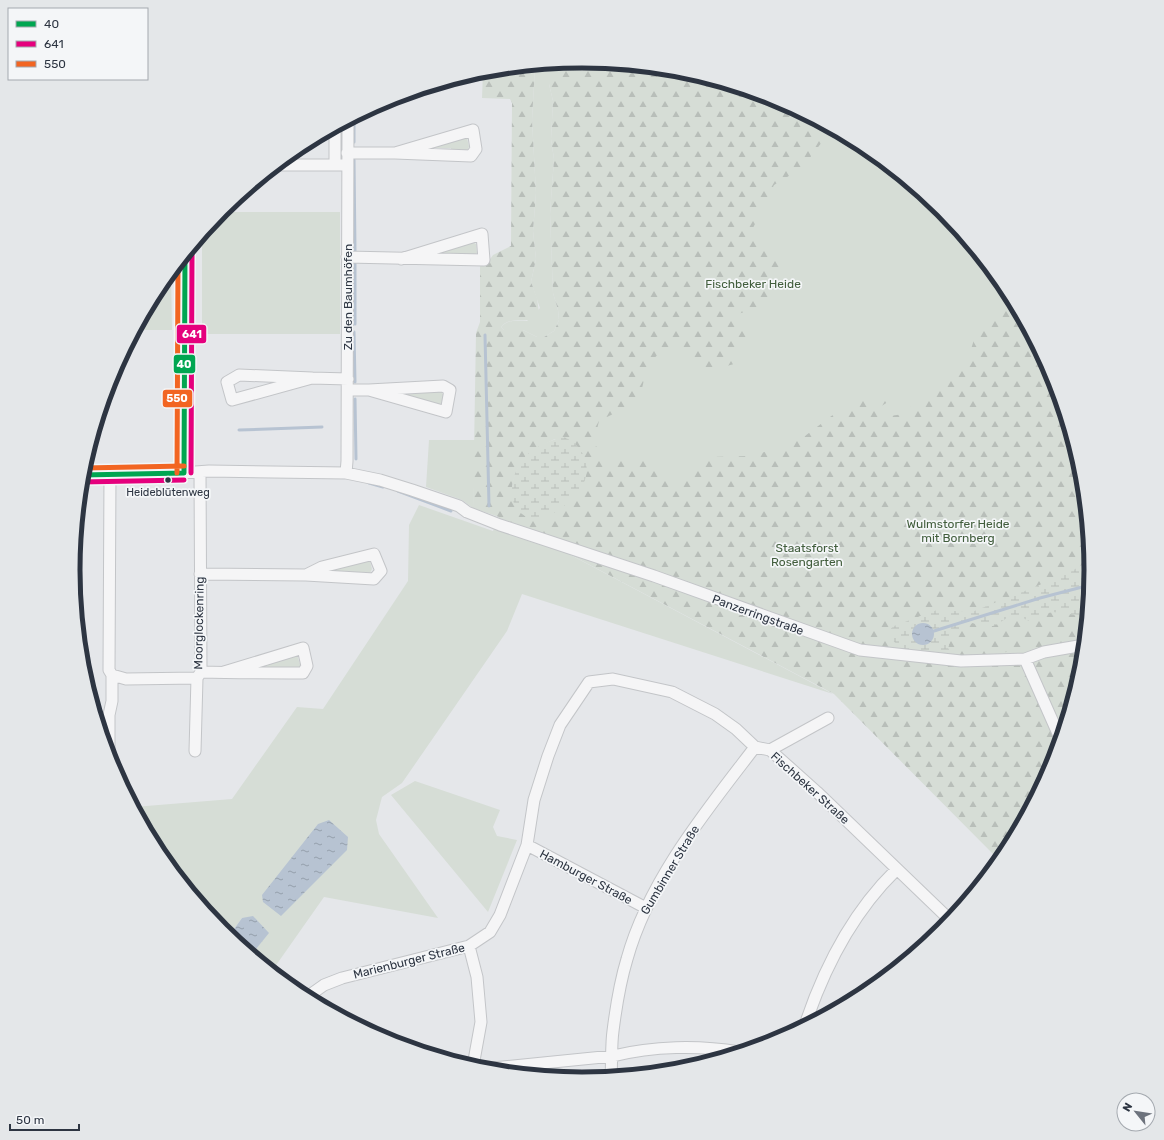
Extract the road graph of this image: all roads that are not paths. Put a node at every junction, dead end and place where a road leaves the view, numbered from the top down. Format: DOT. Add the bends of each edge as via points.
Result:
graph roads {
  1 [pos="348,126"];
  2 [pos="335,133"];
  3 [pos="395,152"];
  4 [pos="347,153"];
  5 [pos="347,164"];
  6 [pos="286,165"];
  7 [pos="335,165"];
  8 [pos="347,257"];
  9 [pos="401,259"];
  10 [pos="185,263"];
  11 [pos="312,378"];
  12 [pos="348,385"];
  13 [pos="369,390"];
  14 [pos="200,472"];
  15 [pos="184,473"];
  16 [pos="346,473"];
  17 [pos="110,474"];
  18 [pos="89,475"];
  19 [pos="200,574"];
  20 [pos="306,575"];
  21 [pos="1078,646"];
  22 [pos="1025,659"];
  23 [pos="224,672"];
  24 [pos="112,675"];
  25 [pos="199,675"];
  26 [pos="828,718"];
  27 [pos="1057,731"];
  28 [pos="110,738"];
  29 [pos="755,747"];
  30 [pos="770,750"];
  31 [pos="196,751"];
  32 [pos="527,845"];
  33 [pos="896,870"];
  34 [pos="646,908"];
  35 [pos="945,916"];
  36 [pos="469,946"];
  37 [pos="313,993"];
  38 [pos="808,1018"];
  39 [pos="728,1050"];
  40 [pos="613,1056"];
  41 [pos="474,1060"];
  42 [pos="508,1066"];
  43 [pos="611,1071"];
  1 -- 4 [label="street, Zu den Baumhöfen"];
  2 -- 7 [label="street"];
  3 -- 3 [label="street" via="471,156 476,149 472,130"];
  3 -- 4 [label="street"];
  4 -- 5 [label="street, Zu den Baumhöfen"];
  5 -- 7 [label="street"];
  5 -- 8 [label="street, Zu den Baumhöfen"];
  6 -- 7 [label="street"];
  8 -- 9 [label="street"];
  8 -- 12 [label="street, Zu den Baumhöfen"];
  9 -- 9 [label="street" via="484,260 482,234 430,250"];
  10 -- 15 [label="street"];
  11 -- 11 [label="street" via="232,400 227,382 239,375"];
  11 -- 12 [label="street"];
  12 -- 13 [label="street"];
  12 -- 16 [label="street, Zu den Baumhöfen"];
  13 -- 13 [label="street" via="446,412 450,390 443,386"];
  14 -- 15 [label="street"];
  14 -- 16 [label="street" via="209,470"];
  14 -- 19 [label="street, Moorglockenring"];
  15 -- 17 [label="street"];
  16 -- 22 [label="street, Panzerringstraße" via="406,488 459,506 471,514 500,525 654,576 860,650 961,661"];
  17 -- 18 [label="street"];
  17 -- 24 [label="street" via="109,670"];
  19 -- 20 [label="street"];
  19 -- 25 [label="street, Moorglockenring"];
  20 -- 20 [label="street" via="374,579 381,571 374,554 322,567"];
  21 -- 22 [label="street, Panzerringstraße" via="1044,652"];
  22 -- 27 [label="street"];
  23 -- 23 [label="street" via="303,673 307,666 303,648"];
  23 -- 25 [label="street"];
  24 -- 25 [label="street, Moorglockenring" via="126,679"];
  24 -- 28 [label="street"];
  25 -- 31 [label="street"];
  26 -- 30 [label="street"];
  29 -- 30 [label="street, Fischbeker Straße"];
  29 -- 32 [label="street" via="736,728 715,714 672,692 613,679 588,682 560,725 548,756 534,800"];
  29 -- 34 [label="street, Gumbinner Straße" via="675,858"];
  30 -- 33 [label="street, Fischbeker Straße"];
  32 -- 34 [label="street, Hamburger Straße"];
  32 -- 36 [label="street, Marienburger Straße" via="500,915 490,932"];
  33 -- 35 [label="street, Fischbeker Straße"];
  33 -- 38 [label="street" via="862,909 839,946"];
  34 -- 40 [label="street, Gumbinner Straße" via="627,959 619,994 613,1032"];
  36 -- 37 [label="street, Marienburger Straße" via="342,978"];
  36 -- 41 [label="street" via="477,976 481,1022"];
  39 -- 40 [label="street" via="683,1048"];
  40 -- 42 [label="street"];
  40 -- 43 [label="street, Gumbinner Straße"];
}
